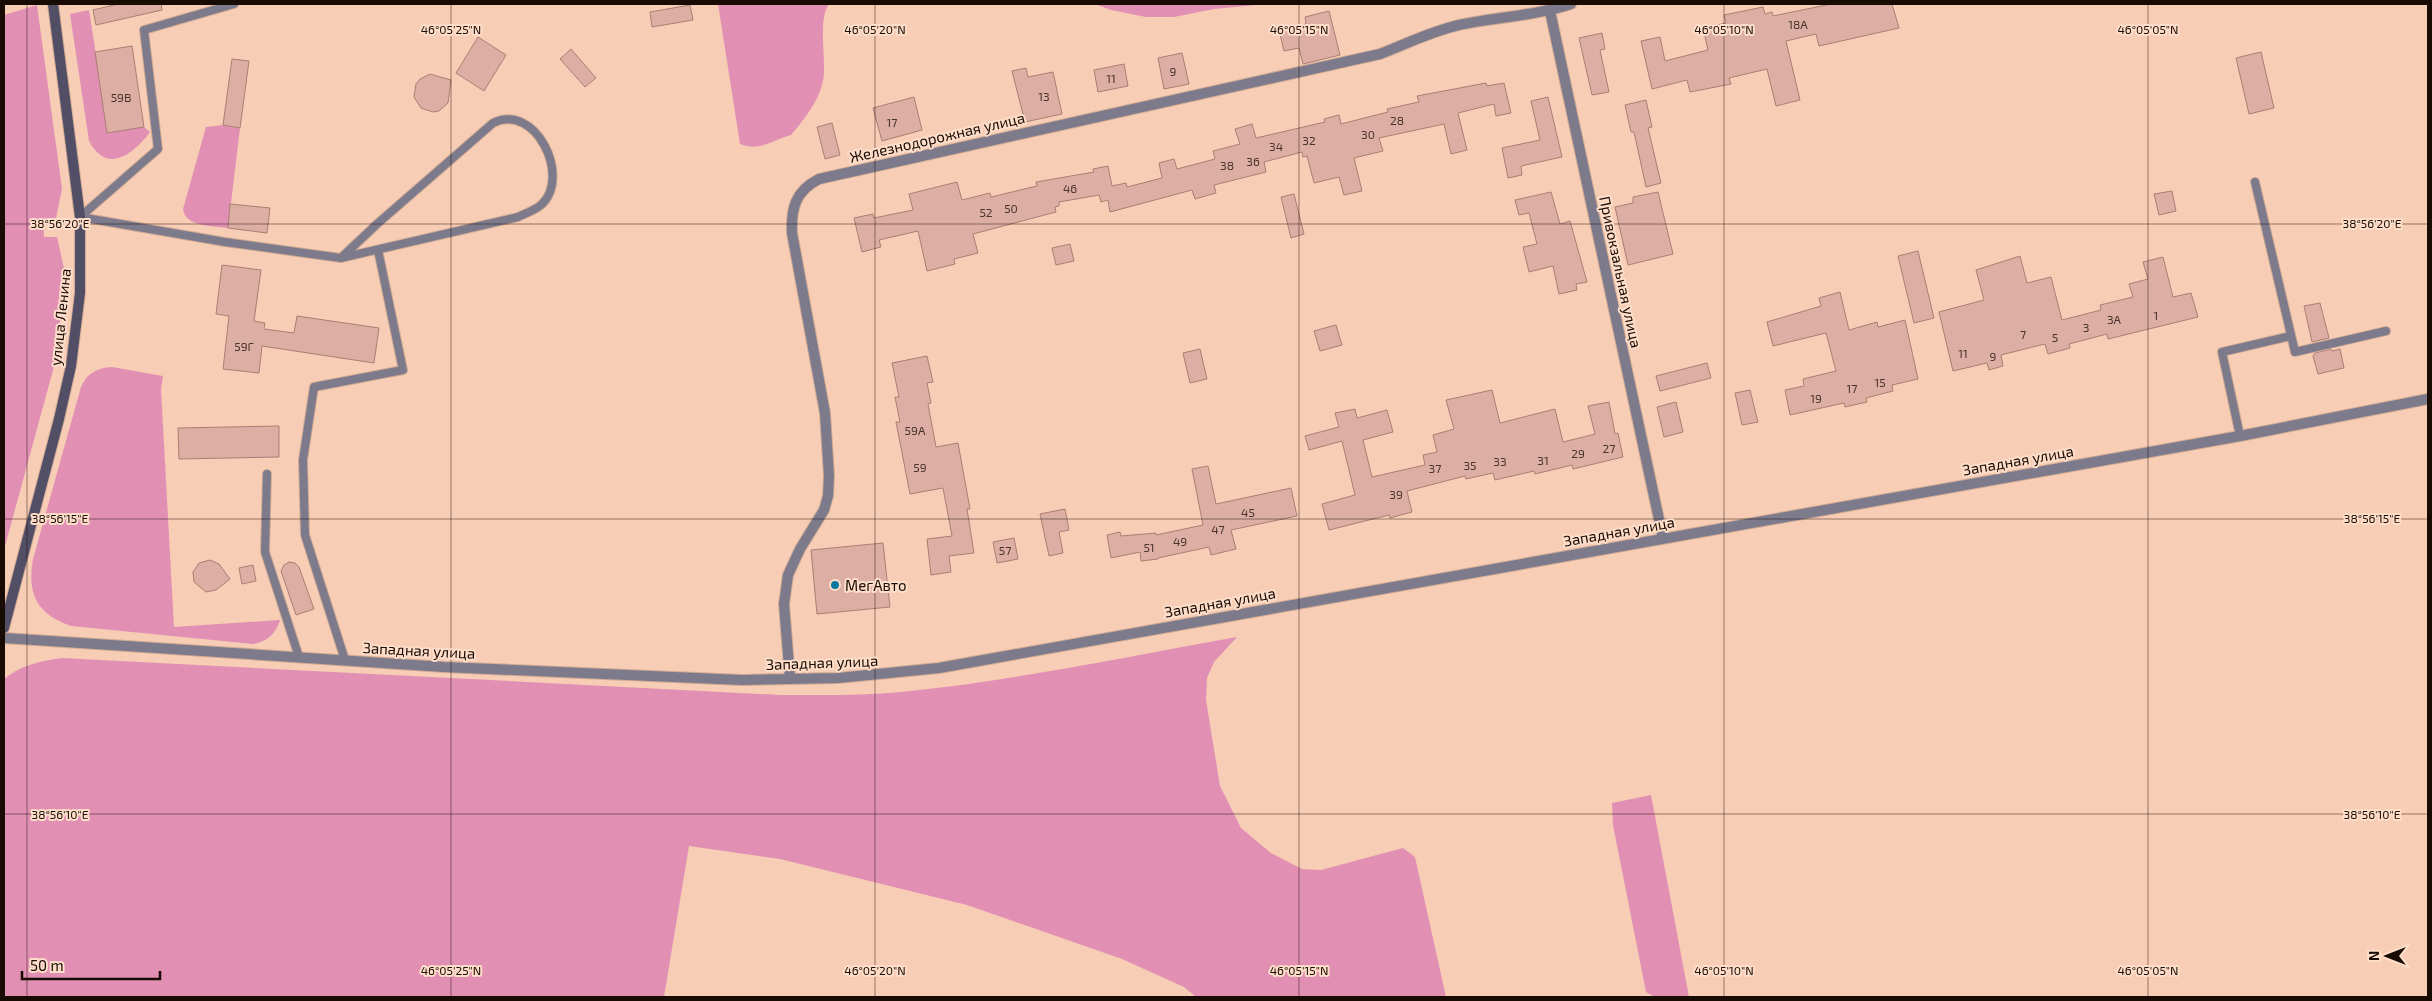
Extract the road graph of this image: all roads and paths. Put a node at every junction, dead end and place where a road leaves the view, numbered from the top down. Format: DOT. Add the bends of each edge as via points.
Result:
graph roads {
  1 [pos="53,4"];
  2 [pos="234,4"];
  3 [pos="1571,4"];
  4 [pos="1550,11"];
  5 [pos="2255,182"];
  6 [pos="80,217"];
  7 [pos="378,250"];
  8 [pos="341,258"];
  9 [pos="2386,330"];
  10 [pos="2291,336"];
  11 [pos="2428,399"];
  12 [pos="2240,436"];
  13 [pos="267,474"];
  14 [pos="1663,538"];
  15 [pos="4,628"];
  16 [pos="4,638"];
  17 [pos="299,657"];
  18 [pos="345,660"];
  19 [pos="790,679"];
  1 -- 6 [label="main road, улица Ленина"];
  2 -- 6 [label="lane" via="144,30 158,149"];
  3 -- 4 [label="street, Железнодорожная улица"];
  4 -- 14 [label="street, Привокзальная улица"];
  4 -- 19 [label="street, Железнодорожная улица" via="1458,26 1380,54 819,179 798,194 793,206 792,233 825,413 829,486 824,510 788,575 784,604"];
  5 -- 10 [label="lane"];
  6 -- 8 [label="lane"];
  6 -- 15 [label="main road, улица Ленина" via="80,293 71,366"];
  7 -- 8 [label="lane"];
  7 -- 8 [label="lane" via="518,217 543,204 549,194 551,178 548,152 541,139 531,128 512,118 493,124"];
  7 -- 18 [label="lane" via="403,370 314,387 303,460 306,535"];
  9 -- 10 [label="lane" via="2295,352"];
  10 -- 12 [label="lane" via="2222,352"];
  11 -- 12 [label="street, Западная улица"];
  12 -- 14 [label="street, Западная улица"];
  13 -- 17 [label="lane" via="265,552"];
  14 -- 19 [label="street, Западная улица" via="939,668 838,678"];
  16 -- 17 [label="street, Западная улица"];
  17 -- 18 [label="street, Западная улица"];
  18 -- 19 [label="street, Западная улица" via="742,680"];
}
